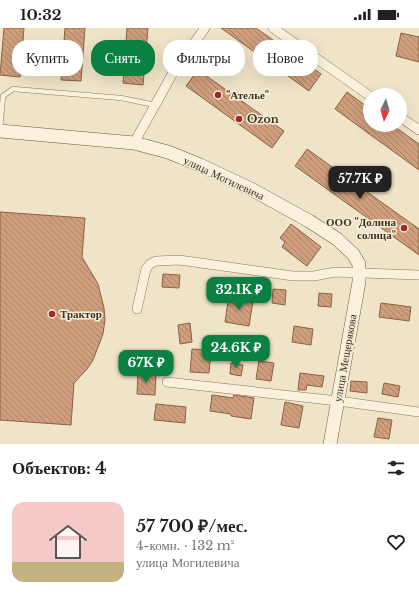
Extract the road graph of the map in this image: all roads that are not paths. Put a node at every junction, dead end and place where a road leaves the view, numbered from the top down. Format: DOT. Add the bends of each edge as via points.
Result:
graph roads {
  1 [pos="204,28"];
  2 [pos="273,28"];
  3 [pos="363,91"];
  4 [pos="155,105"];
  5 [pos="407,122"];
  6 [pos="0,130"];
  7 [pos="419,130"];
  8 [pos="134,143"];
  9 [pos="359,273"];
  10 [pos="418,274"];
  11 [pos="137,309"];
  12 [pos="167,382"];
  13 [pos="338,401"];
  14 [pos="419,412"];
  15 [pos="330,444"];
  1 -- 4 [label="street" via="174,71"];
  2 -- 3 [label="street"];
  4 -- 6 [label="lane" via="121,98 13,90 3,96"];
  4 -- 8 [label="street"];
  5 -- 7 [label="street"];
  6 -- 8 [label="street, улица Могилевича"];
  8 -- 9 [label="street, улица Могилевича" via="168,152 200,165 310,221 337,239 353,254 359,264"];
  9 -- 10 [label="street"];
  9 -- 11 [label="street" via="334,272 314,276 293,276 179,260 156,261 146,269"];
  9 -- 13 [label="street, улица Мещерякова"];
  12 -- 13 [label="street"];
  13 -- 14 [label="street"];
  13 -- 15 [label="street, улица Мещерякова"];
}
